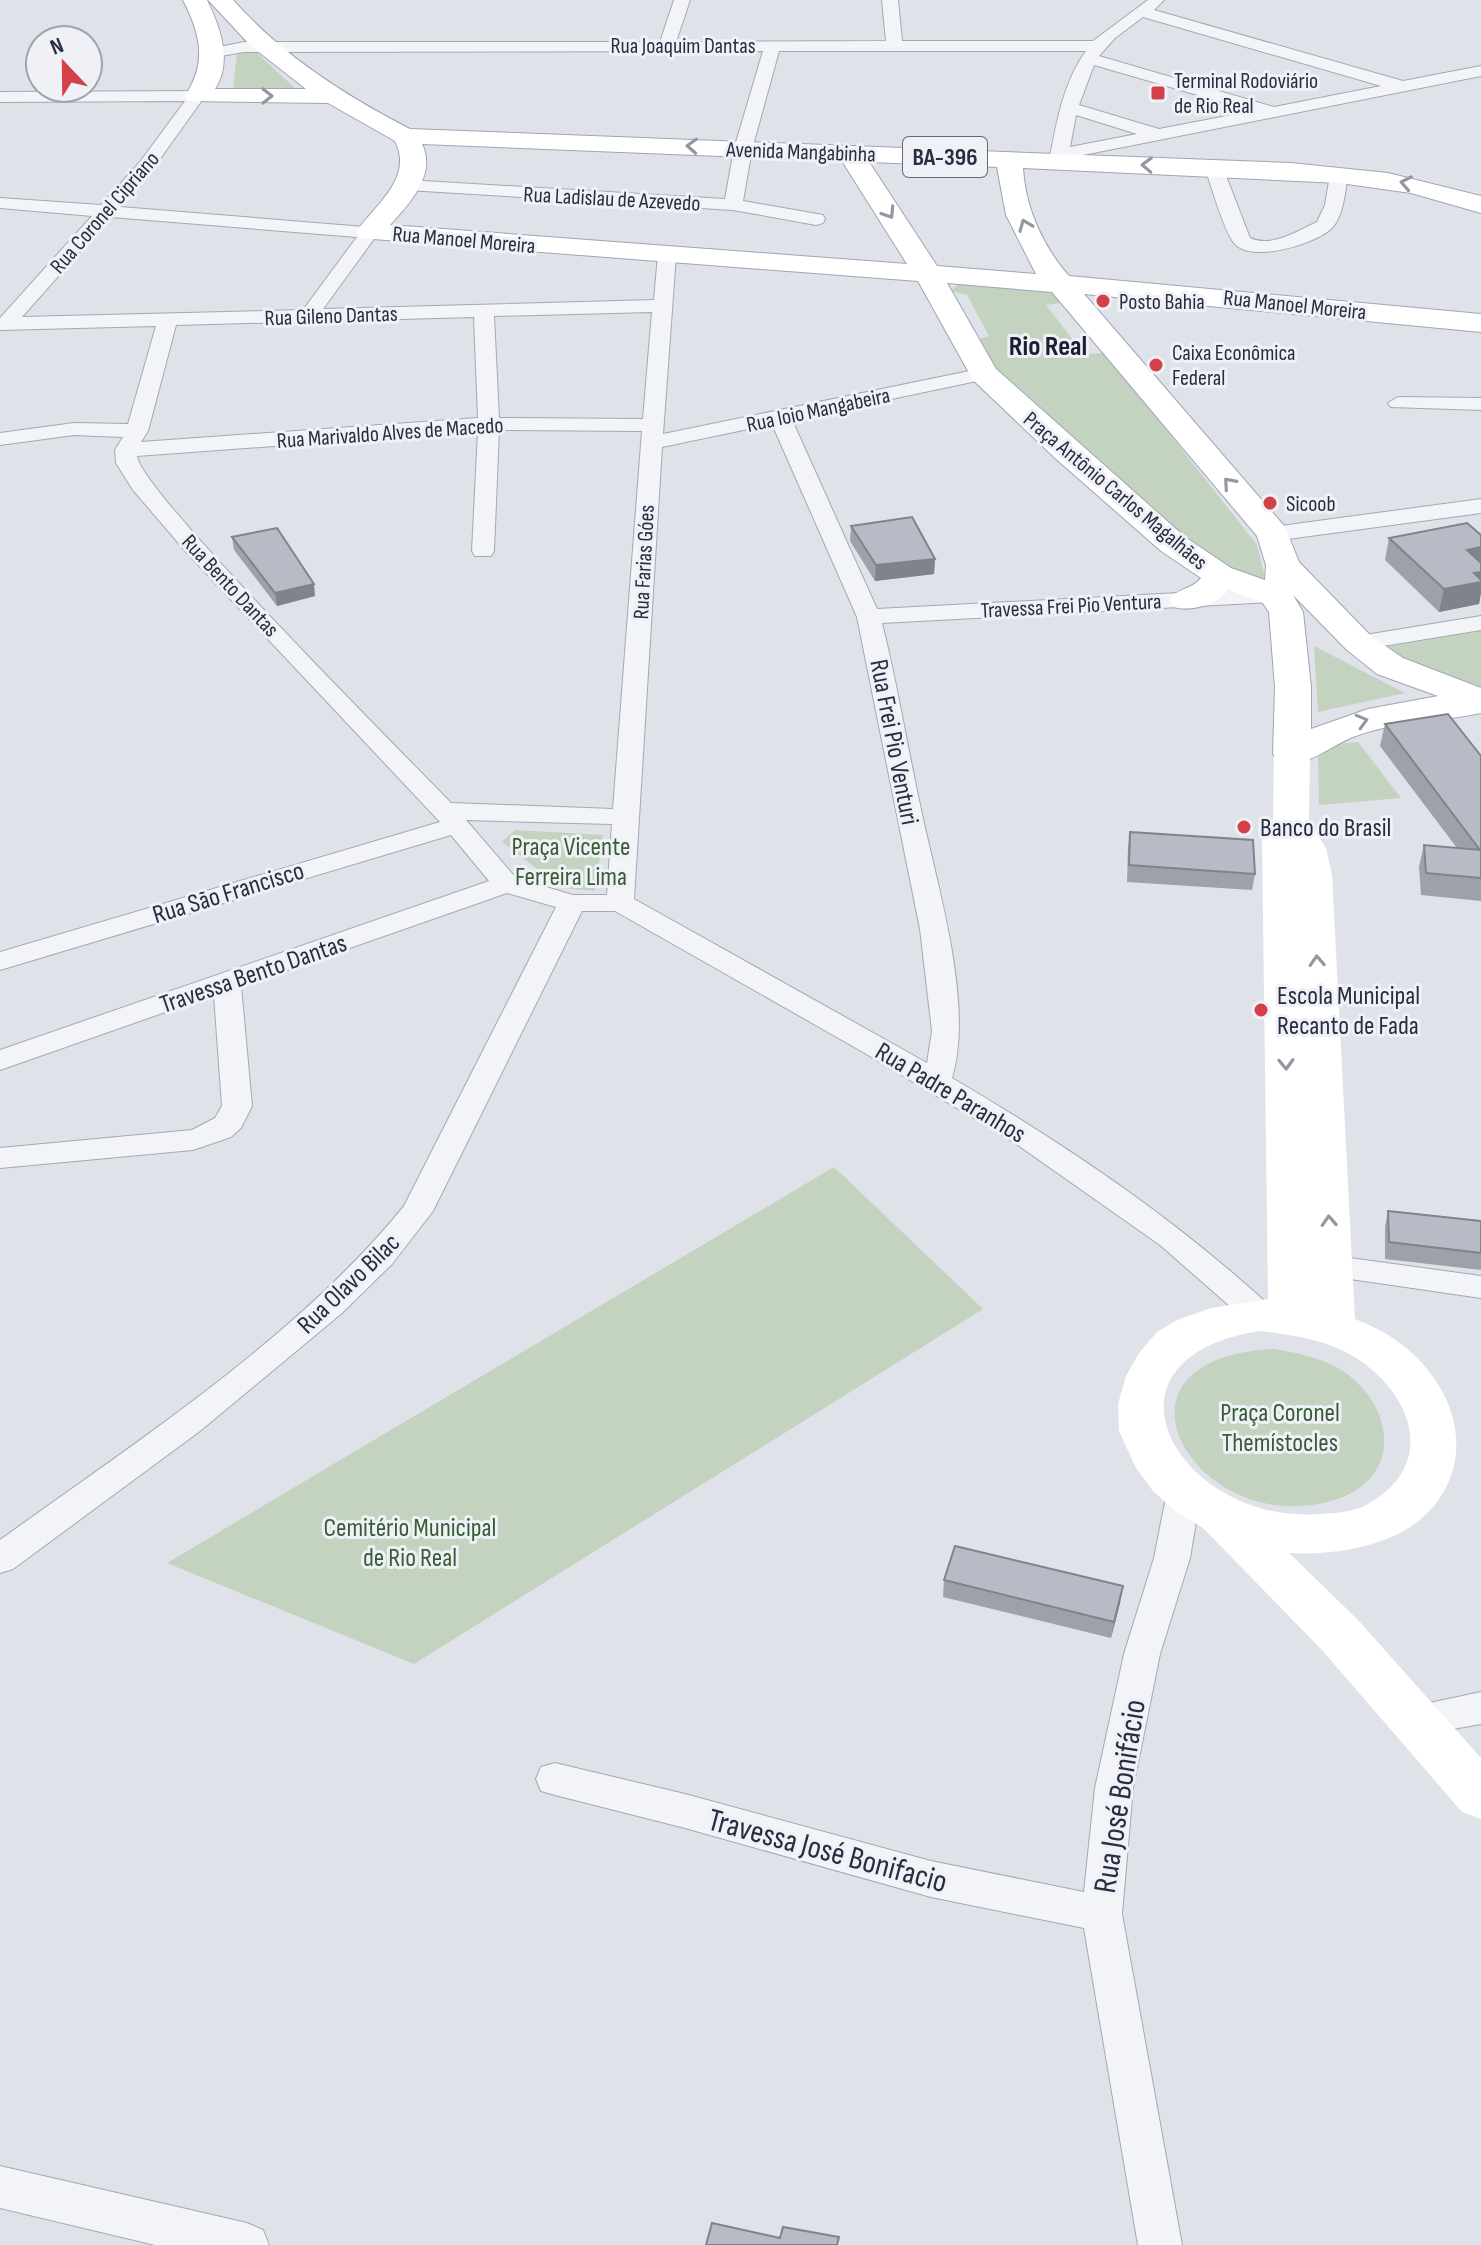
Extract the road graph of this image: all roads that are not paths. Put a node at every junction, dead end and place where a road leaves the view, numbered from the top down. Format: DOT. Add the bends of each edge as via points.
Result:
graph roads {
  1 [pos="195,0"];
  2 [pos="220,0"];
  3 [pos="682,0"];
  4 [pos="890,0"];
  5 [pos="1152,3"];
  6 [pos="773,44"];
  7 [pos="894,44"];
  8 [pos="667,45"];
  9 [pos="267,48"];
  10 [pos="1094,52"];
  11 [pos="210,53"];
  12 [pos="1481,71"];
  13 [pos="1404,87"];
  14 [pos="197,96"];
  15 [pos="336,96"];
  16 [pos="0,97"];
  17 [pos="1070,108"];
  18 [pos="1274,112"];
  19 [pos="1160,135"];
  20 [pos="405,136"];
  21 [pos="743,149"];
  22 [pos="850,153"];
  23 [pos="1059,158"];
  24 [pos="1010,160"];
  25 [pos="1214,168"];
  26 [pos="1339,175"];
  27 [pos="407,185"];
  28 [pos="0,203"];
  29 [pos="733,205"];
  30 [pos="1481,205"];
  31 [pos="103,212"];
  32 [pos="816,219"];
  33 [pos="370,232"];
  34 [pos="667,255"];
  35 [pos="928,274"];
  36 [pos="1060,282"];
  37 [pos="662,306"];
  38 [pos="484,311"];
  39 [pos="309,315"];
  40 [pos="168,320"];
  41 [pos="1481,323"];
  42 [pos="3,324"];
  43 [pos="984,374"];
  44 [pos="1398,403"];
  45 [pos="1481,404"];
  46 [pos="780,418"];
  47 [pos="489,424"];
  48 [pos="652,434"];
  49 [pos="0,439"];
  50 [pos="131,441"];
  51 [pos="1481,506"];
  52 [pos="483,551"];
  53 [pos="1219,575"];
  54 [pos="1279,577"];
  55 [pos="1186,600"];
  56 [pos="869,617"];
  57 [pos="1481,623"];
  58 [pos="1359,643"];
  59 [pos="1390,666"];
  60 [pos="1481,702"];
  61 [pos="1292,754"];
  62 [pos="625,817"];
  63 [pos="451,818"];
  64 [pos="1291,821"];
  65 [pos="506,884"];
  66 [pos="572,903"];
  67 [pos="620,903"];
  68 [pos="0,961"];
  69 [pos="227,983"];
  70 [pos="0,1060"];
  71 [pos="936,1081"];
  72 [pos="0,1158"];
  73 [pos="1292,1262"];
  74 [pos="1332,1266"];
  75 [pos="1481,1287"];
  76 [pos="1295,1320"];
  77 [pos="1201,1503"];
  78 [pos="1319,1536"];
  79 [pos="0,1559"];
  80 [pos="1340,1635"];
  81 [pos="1481,1708"];
  82 [pos="1414,1720"];
  83 [pos="555,1779"];
  84 [pos="1481,1796"];
  85 [pos="1102,1914"];
  86 [pos="0,2187"];
  87 [pos="247,2245"];
  88 [pos="1160,2245"];
  1 -- 11 [label="main road"];
  2 -- 9 [label="main road, BA-396"];
  3 -- 8 [label="street"];
  4 -- 7 [label="street"];
  5 -- 10 [label="street"];
  5 -- 13 [label="street"];
  6 -- 7 [label="street, Rua Joaquim Dantas"];
  6 -- 8 [label="street, Rua Joaquim Dantas"];
  6 -- 21 [label="street"];
  7 -- 10 [label="street, Rua Joaquim Dantas"];
  8 -- 9 [label="street, Rua Joaquim Dantas"];
  9 -- 11 [label="street, Rua Joaquim Dantas"];
  9 -- 15 [label="main road, BA-396"];
  10 -- 17 [label="street"];
  10 -- 18 [label="street, Rua Joaquim Dantas"];
  11 -- 14 [label="main road" via="210,76"];
  12 -- 13 [label="street"];
  13 -- 18 [label="street"];
  14 -- 15 [label="main road, one-way"];
  14 -- 16 [label="street"];
  14 -- 31 [label="street, Rua Coronel Cipriano" via="146,166"];
  15 -- 20 [label="main road, BA-396"];
  17 -- 19 [label="street"];
  17 -- 23 [label="street"];
  18 -- 19 [label="street"];
  19 -- 23 [label="street"];
  21 -- 20 [label="main road, Avenida Mangabinha / BA-396, one-way"];
  20 -- 27 [label="main road" via="416,162"];
  21 -- 22 [label="main road, Avenida Mangabinha / BA-396"];
  21 -- 29 [label="street"];
  22 -- 24 [label="main road, Avenida Mangabinha / BA-396"];
  22 -- 35 [label="main road, Praça Antônio Carlos Magalhães, one-way"];
  23 -- 24 [label="main road, Avenida Mangabinha / BA-396"];
  25 -- 23 [label="main road, Avenida Mangabinha / BA-396, one-way"];
  36 -- 24 [label="main road, one-way" via="1027,231 1011,186"];
  25 -- 26 [label="main road, Avenida Mangabinha / BA-396"];
  25 -- 26 [label="street" via="1242,241 1261,248 1325,225"];
  30 -- 26 [label="main road, Avenida Mangabinha / BA-396, one-way" via="1419,185"];
  27 -- 29 [label="street, Rua Ladislau de Azevedo"];
  27 -- 33 [label="main road"];
  28 -- 31 [label="street, Rua Manoel Moreira"];
  29 -- 32 [label="street, Rua Ladislau de Azevedo"];
  31 -- 33 [label="street, Rua Manoel Moreira"];
  31 -- 42 [label="street, Rua Coronel Cipriano"];
  33 -- 34 [label="main road, Rua Manoel Moreira"];
  33 -- 39 [label="street"];
  34 -- 35 [label="main road, Rua Manoel Moreira"];
  34 -- 37 [label="street, Rua Farias Góes"];
  35 -- 36 [label="main road"];
  35 -- 43 [label="main road, Praça Antônio Carlos Magalhães"];
  36 -- 41 [label="main road, Rua Manoel Moreira"];
  54 -- 36 [label="main road, one-way"];
  37 -- 38 [label="street, Rua Gileno Dantas"];
  37 -- 48 [label="street, Rua Farias Góes"];
  38 -- 39 [label="street, Rua Gileno Dantas"];
  38 -- 47 [label="street"];
  39 -- 40 [label="street, Rua Gileno Dantas"];
  40 -- 42 [label="street, Rua Gileno Dantas"];
  40 -- 50 [label="street"];
  43 -- 46 [label="street, Rua Ioio Mangabeira"];
  43 -- 53 [label="main road, Praça Antônio Carlos Magalhães" via="1173,544"];
  44 -- 45 [label="street"];
  46 -- 48 [label="street, Rua Ioio Mangabeira"];
  46 -- 56 [label="street, Rua Frei Pio Venturi"];
  47 -- 48 [label="street, Rua Marivaldo Alves de Macedo"];
  47 -- 50 [label="street, Rua Marivaldo Alves de Macedo"];
  47 -- 52 [label="street"];
  48 -- 62 [label="street, Rua Farias Góes"];
  49 -- 50 [label="street" via="74,429"];
  50 -- 63 [label="street, Rua Bento Dantas" via="127,463 141,485"];
  51 -- 54 [label="street, Travessa Frei Pio Ventura"];
  53 -- 54 [label="main road, Praça Antônio Carlos Magalhães"];
  53 -- 55 [label="main road" via="1211,589"];
  54 -- 55 [label="street, Travessa Frei Pio Ventura"];
  54 -- 58 [label="main road"];
  54 -- 59 [label="main road" via="1361,658"];
  54 -- 61 [label="main road" via="1293,687"];
  55 -- 56 [label="street, Travessa Frei Pio Ventura"];
  56 -- 71 [label="street, Rua Frei Pio Venturi" via="934,929 946,1031"];
  57 -- 58 [label="street"];
  58 -- 59 [label="main road"];
  59 -- 60 [label="main road"];
  61 -- 60 [label="main road, one-way" via="1325,733 1376,717"];
  61 -- 64 [label="street"];
  62 -- 63 [label="street"];
  62 -- 67 [label="street"];
  63 -- 65 [label="street"];
  63 -- 68 [label="street, Rua São Francisco"];
  64 -- 73 [label="street, one-way" via="1280,840"];
  74 -- 64 [label="street, one-way" via="1313,875 1307,848"];
  65 -- 66 [label="street"];
  65 -- 69 [label="street, Travessa Bento Dantas"];
  66 -- 67 [label="street"];
  66 -- 79 [label="street, Rua Olavo Bilac" via="417,1211 381,1256 331,1305 188,1422"];
  67 -- 71 [label="street, Rua Padre Paranhos"];
  69 -- 70 [label="street, Travessa Bento Dantas"];
  69 -- 72 [label="street" via="237,1106 232,1122 218,1133 193,1140"];
  71 -- 76 [label="street, Rua Padre Paranhos" via="1089,1177 1228,1284"];
  73 -- 74 [label="street"];
  73 -- 76 [label="street"];
  74 -- 75 [label="street"];
  74 -- 76 [label="street"];
  76 -- 77 [label="street" via="1218,1322 1182,1338 1156,1362 1141,1392 1141,1426 1156,1461"];
  76 -- 78 [label="street" via="1374,1347 1408,1374 1429,1408 1436,1444 1427,1478 1403,1507 1365,1527"];
  77 -- 78 [label="street" via="1266,1531"];
  77 -- 80 [label="street"];
  77 -- 85 [label="street, Rua José Bonifácio" via="1172,1558 1142,1654 1114,1788"];
  78 -- 80 [label="street" via="1309,1559"];
  80 -- 82 [label="street"];
  81 -- 82 [label="street"];
  82 -- 84 [label="street"];
  83 -- 85 [label="street, Travessa José Bonifacio" via="931,1879"];
  85 -- 88 [label="street, Rua José Bonifácio"];
  86 -- 87 [label="street"];
}
